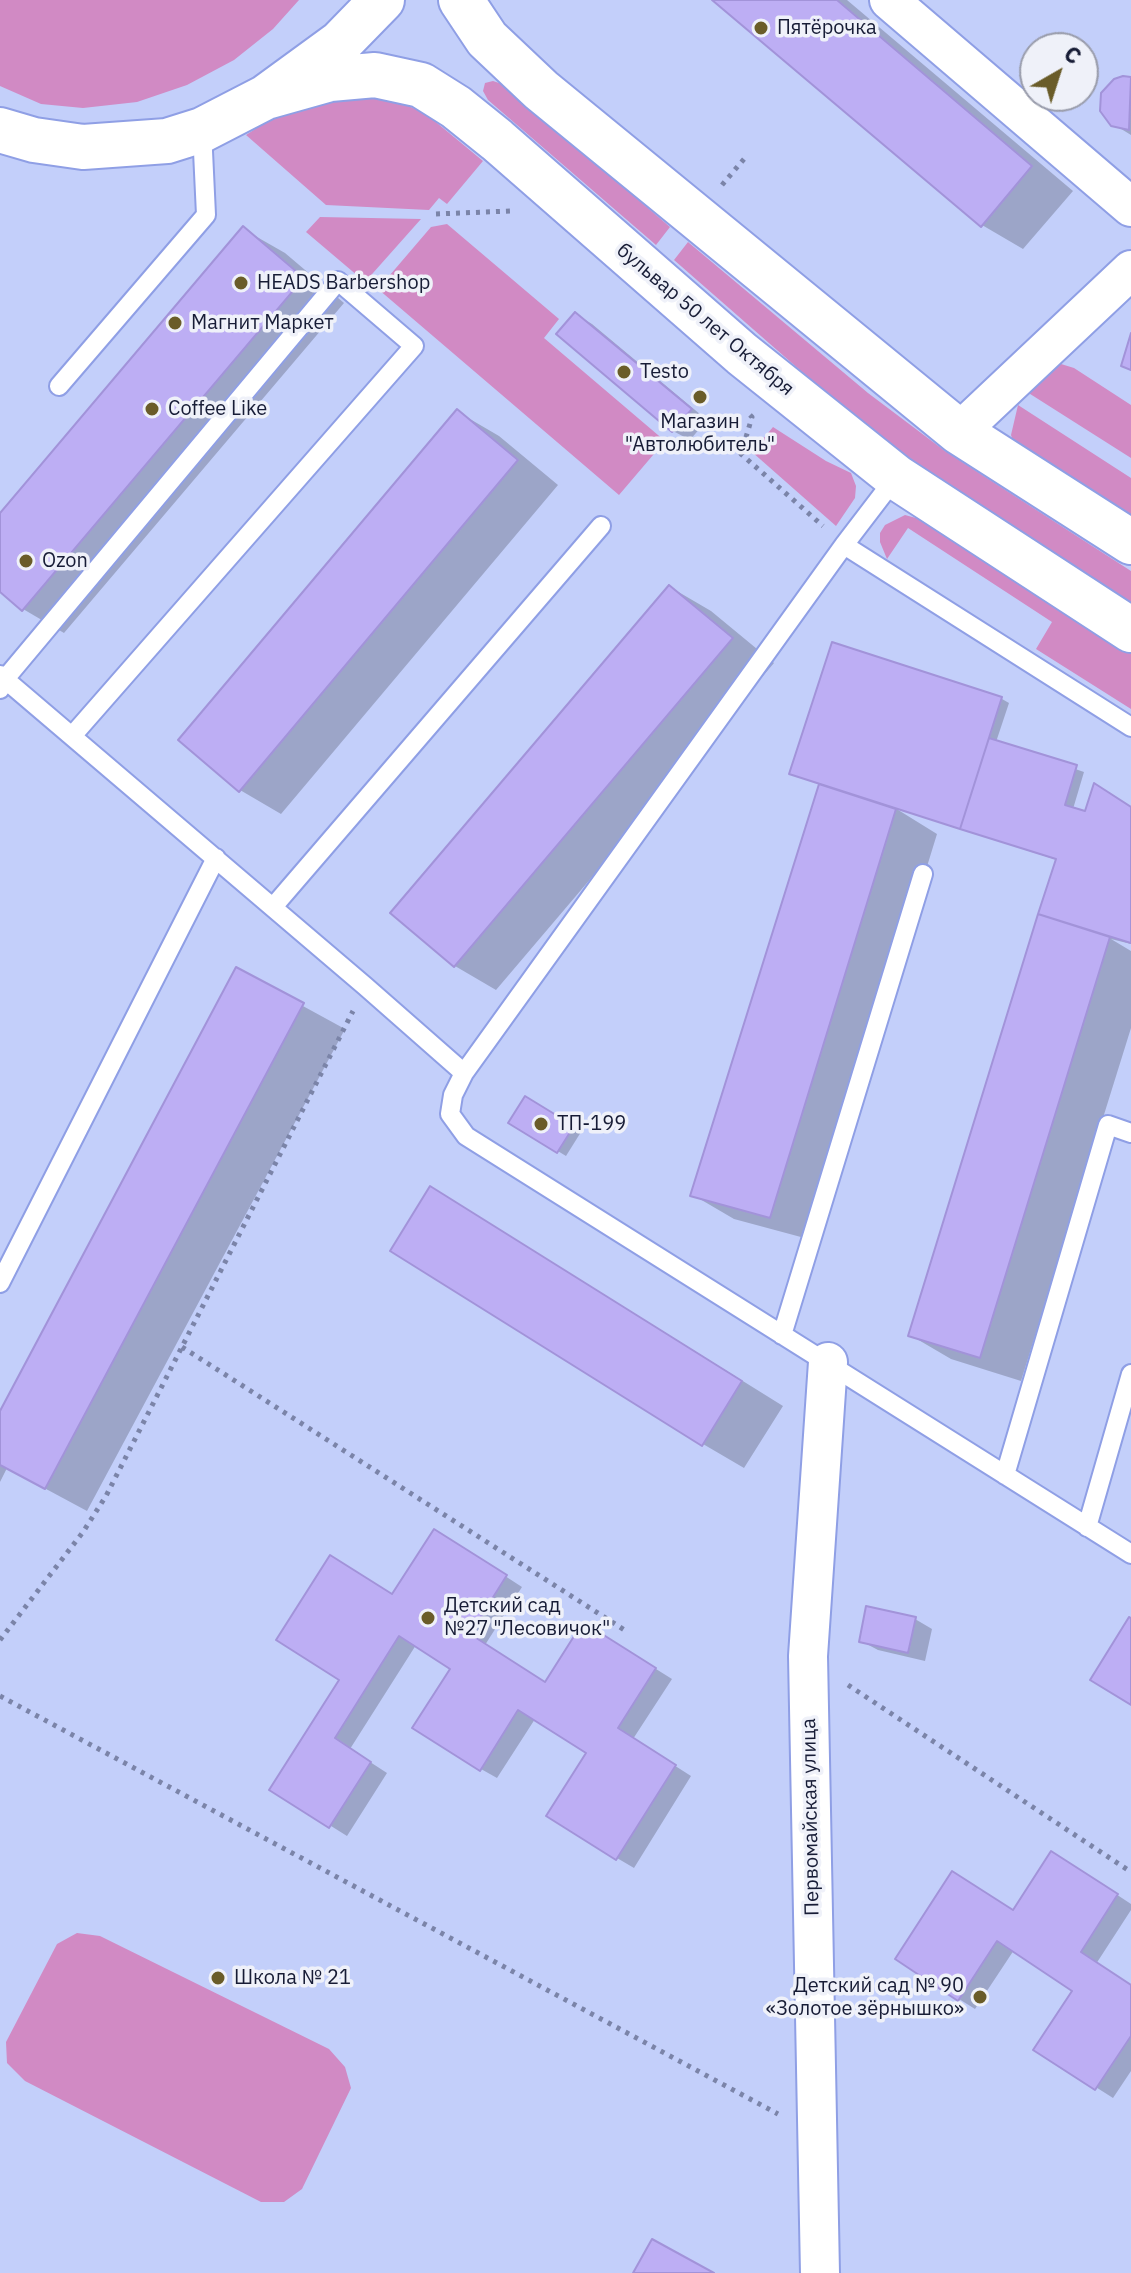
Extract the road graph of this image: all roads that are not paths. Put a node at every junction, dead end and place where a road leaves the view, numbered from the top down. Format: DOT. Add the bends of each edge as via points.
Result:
graph roads {
  1 [pos="382,0"];
  2 [pos="461,0"];
  3 [pos="889,0"];
  4 [pos="266,97"];
  5 [pos="0,130"];
  6 [pos="202,130"];
  7 [pos="1131,207"];
  8 [pos="1131,270"];
  9 [pos="59,386"];
  10 [pos="959,432"];
  11 [pos="896,477"];
  12 [pos="601,526"];
  13 [pos="1131,542"];
  14 [pos="844,545"];
  15 [pos="1131,630"];
  16 [pos="2,681"];
  17 [pos="1131,727"];
  18 [pos="72,736"];
  19 [pos="216,858"];
  20 [pos="923,874"];
  21 [pos="273,907"];
  22 [pos="464,1073"];
  23 [pos="1131,1133"];
  24 [pos="0,1283"];
  25 [pos="782,1335"];
  26 [pos="828,1362"];
  27 [pos="1131,1374"];
  28 [pos="1005,1475"];
  29 [pos="1087,1527"];
  30 [pos="1131,1554"];
  31 [pos="820,2273"];
  1 -- 4 [label="main road" via="340,43"];
  2 -- 10 [label="main road" via="487,39 541,90"];
  3 -- 7 [label="street"];
  4 -- 6 [label="main road"];
  4 -- 11 [label="main road, бульвар 50 лет Октября" via="330,79 375,75 421,85 497,140 742,354"];
  5 -- 6 [label="main road" via="83,147 167,141"];
  6 -- 9 [label="lane" via="206,215"];
  8 -- 10 [label="street"];
  10 -- 13 [label="main road"];
  11 -- 14 [label="lane"];
  11 -- 15 [label="main road, бульвар 50 лет Октября"];
  12 -- 21 [label="lane"];
  14 -- 17 [label="lane"];
  14 -- 22 [label="lane"];
  16 -- 18 [label="lane"];
  16 -- 18 [label="lane" via="338,281 414,346"];
  18 -- 19 [label="lane"];
  19 -- 21 [label="lane"];
  19 -- 24 [label="lane"];
  20 -- 25 [label="lane"];
  21 -- 22 [label="lane"];
  22 -- 25 [label="lane" via="450,1114 466,1136"];
  23 -- 28 [label="lane" via="1108,1125"];
  25 -- 26 [label="lane"];
  26 -- 28 [label="lane"];
  26 -- 31 [label="street, Первомайская улица" via="808,1656"];
  27 -- 29 [label="lane"];
  28 -- 29 [label="lane"];
  29 -- 30 [label="lane"];
}
